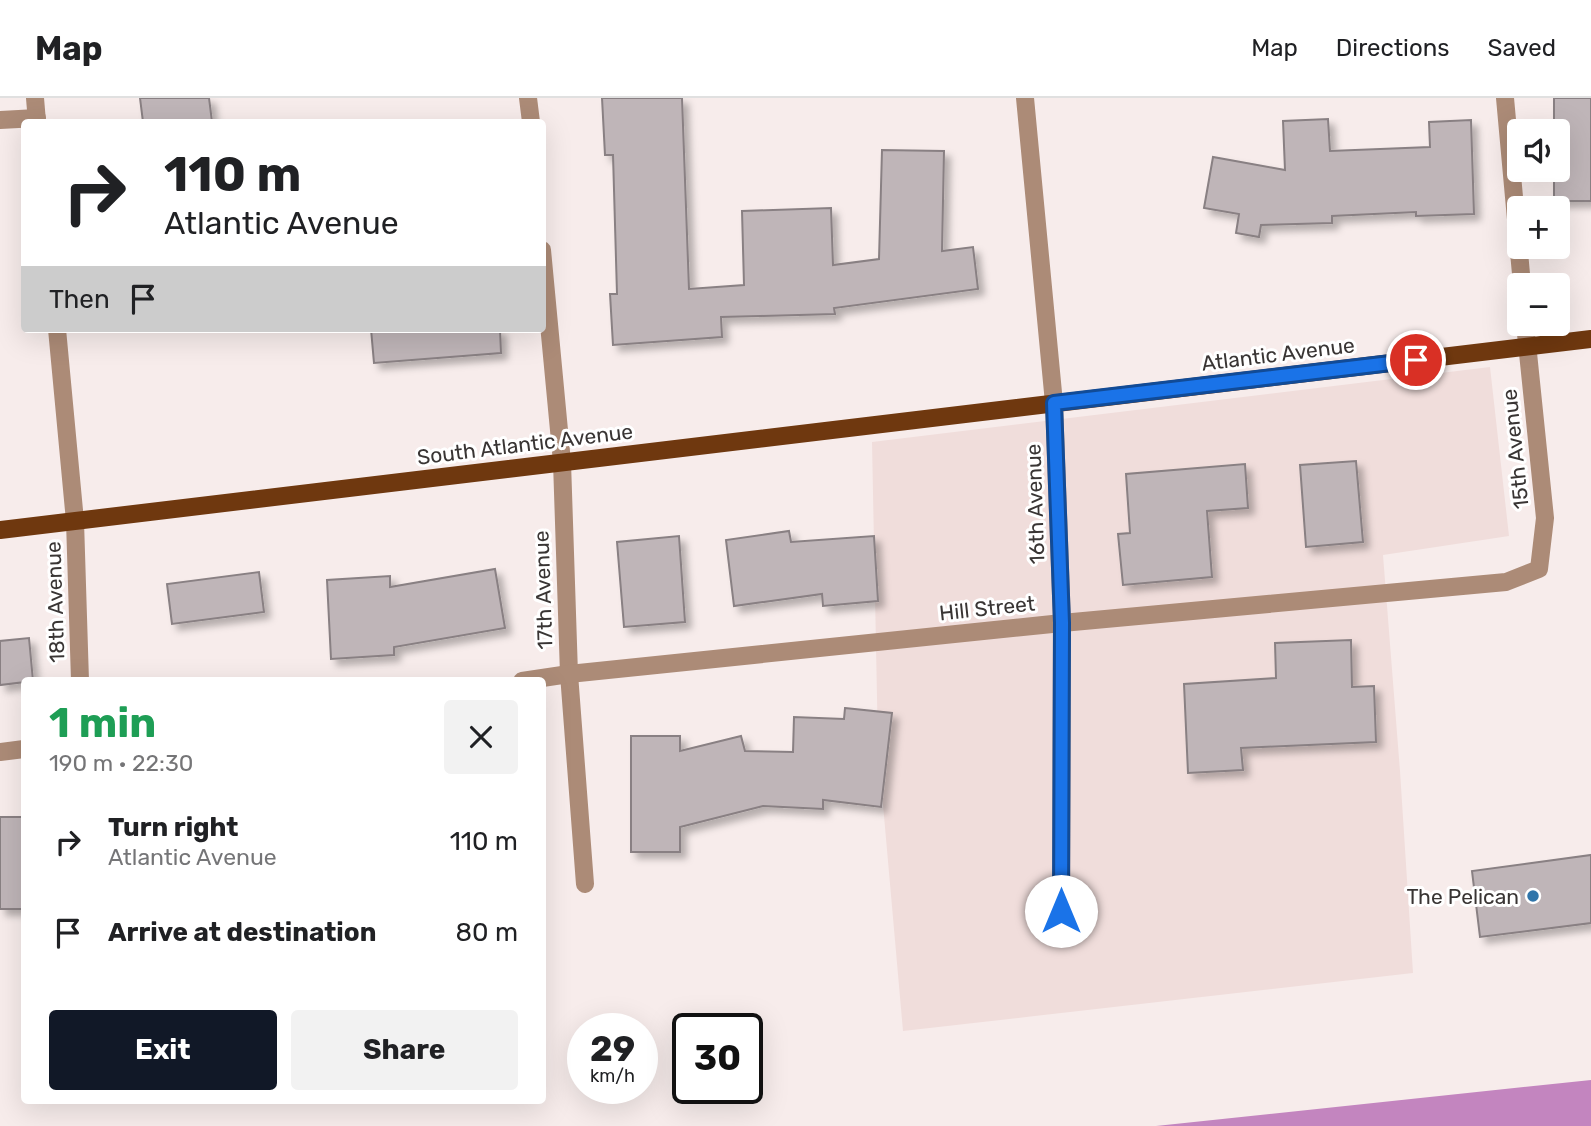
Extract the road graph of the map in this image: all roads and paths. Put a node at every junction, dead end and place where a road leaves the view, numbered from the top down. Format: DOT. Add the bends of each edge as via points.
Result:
graph roads {
  1 [pos="35,98"];
  2 [pos="528,98"];
  3 [pos="1025,98"];
  4 [pos="1505,98"];
  5 [pos="37,119"];
  6 [pos="531,119"];
  7 [pos="0,120"];
  8 [pos="21,120"];
  9 [pos="1520,273"];
  10 [pos="546,292"];
  11 [pos="57,333"];
  12 [pos="1526,336"];
  13 [pos="1591,340"];
  14 [pos="1527,347"];
  15 [pos="1054,403"];
  16 [pos="562,462"];
  17 [pos="75,521"];
  18 [pos="0,530"];
  19 [pos="1539,569"];
  20 [pos="1062,623"];
  21 [pos="569,674"];
  22 [pos="80,677"];
  23 [pos="546,677"];
  24 [pos="21,750"];
  25 [pos="0,752"];
  26 [pos="585,884"];
  27 [pos="1061,911"];
  1 -- 5 [label="street"];
  2 -- 6 [label="street"];
  3 -- 15 [label="street, 16th Avenue"];
  4 -- 9 [label="street"];
  7 -- 8 [label="street"];
  10 -- 16 [label="street, 17th Avenue"];
  11 -- 17 [label="street, 18th Avenue"];
  12 -- 14 [label="street, 15th Avenue"];
  13 -- 14 [label="main road, Atlantic Avenue"];
  14 -- 15 [label="main road, Atlantic Avenue"];
  14 -- 19 [label="street, 15th Avenue" via="1545,518"];
  15 -- 16 [label="main road, South Atlantic Avenue"];
  15 -- 20 [label="street, 16th Avenue"];
  16 -- 17 [label="main road, South Atlantic Avenue"];
  16 -- 21 [label="street, 17th Avenue"];
  17 -- 18 [label="main road, South Atlantic Avenue"];
  17 -- 22 [label="street, 18th Avenue"];
  19 -- 20 [label="street, Hill Street" via="1506,582"];
  20 -- 21 [label="street, Hill Street"];
  20 -- 27 [label="street, 16th Avenue"];
  21 -- 23 [label="street, Hill Street"];
  21 -- 26 [label="street, 17th Avenue"];
  24 -- 25 [label="street"];
}
